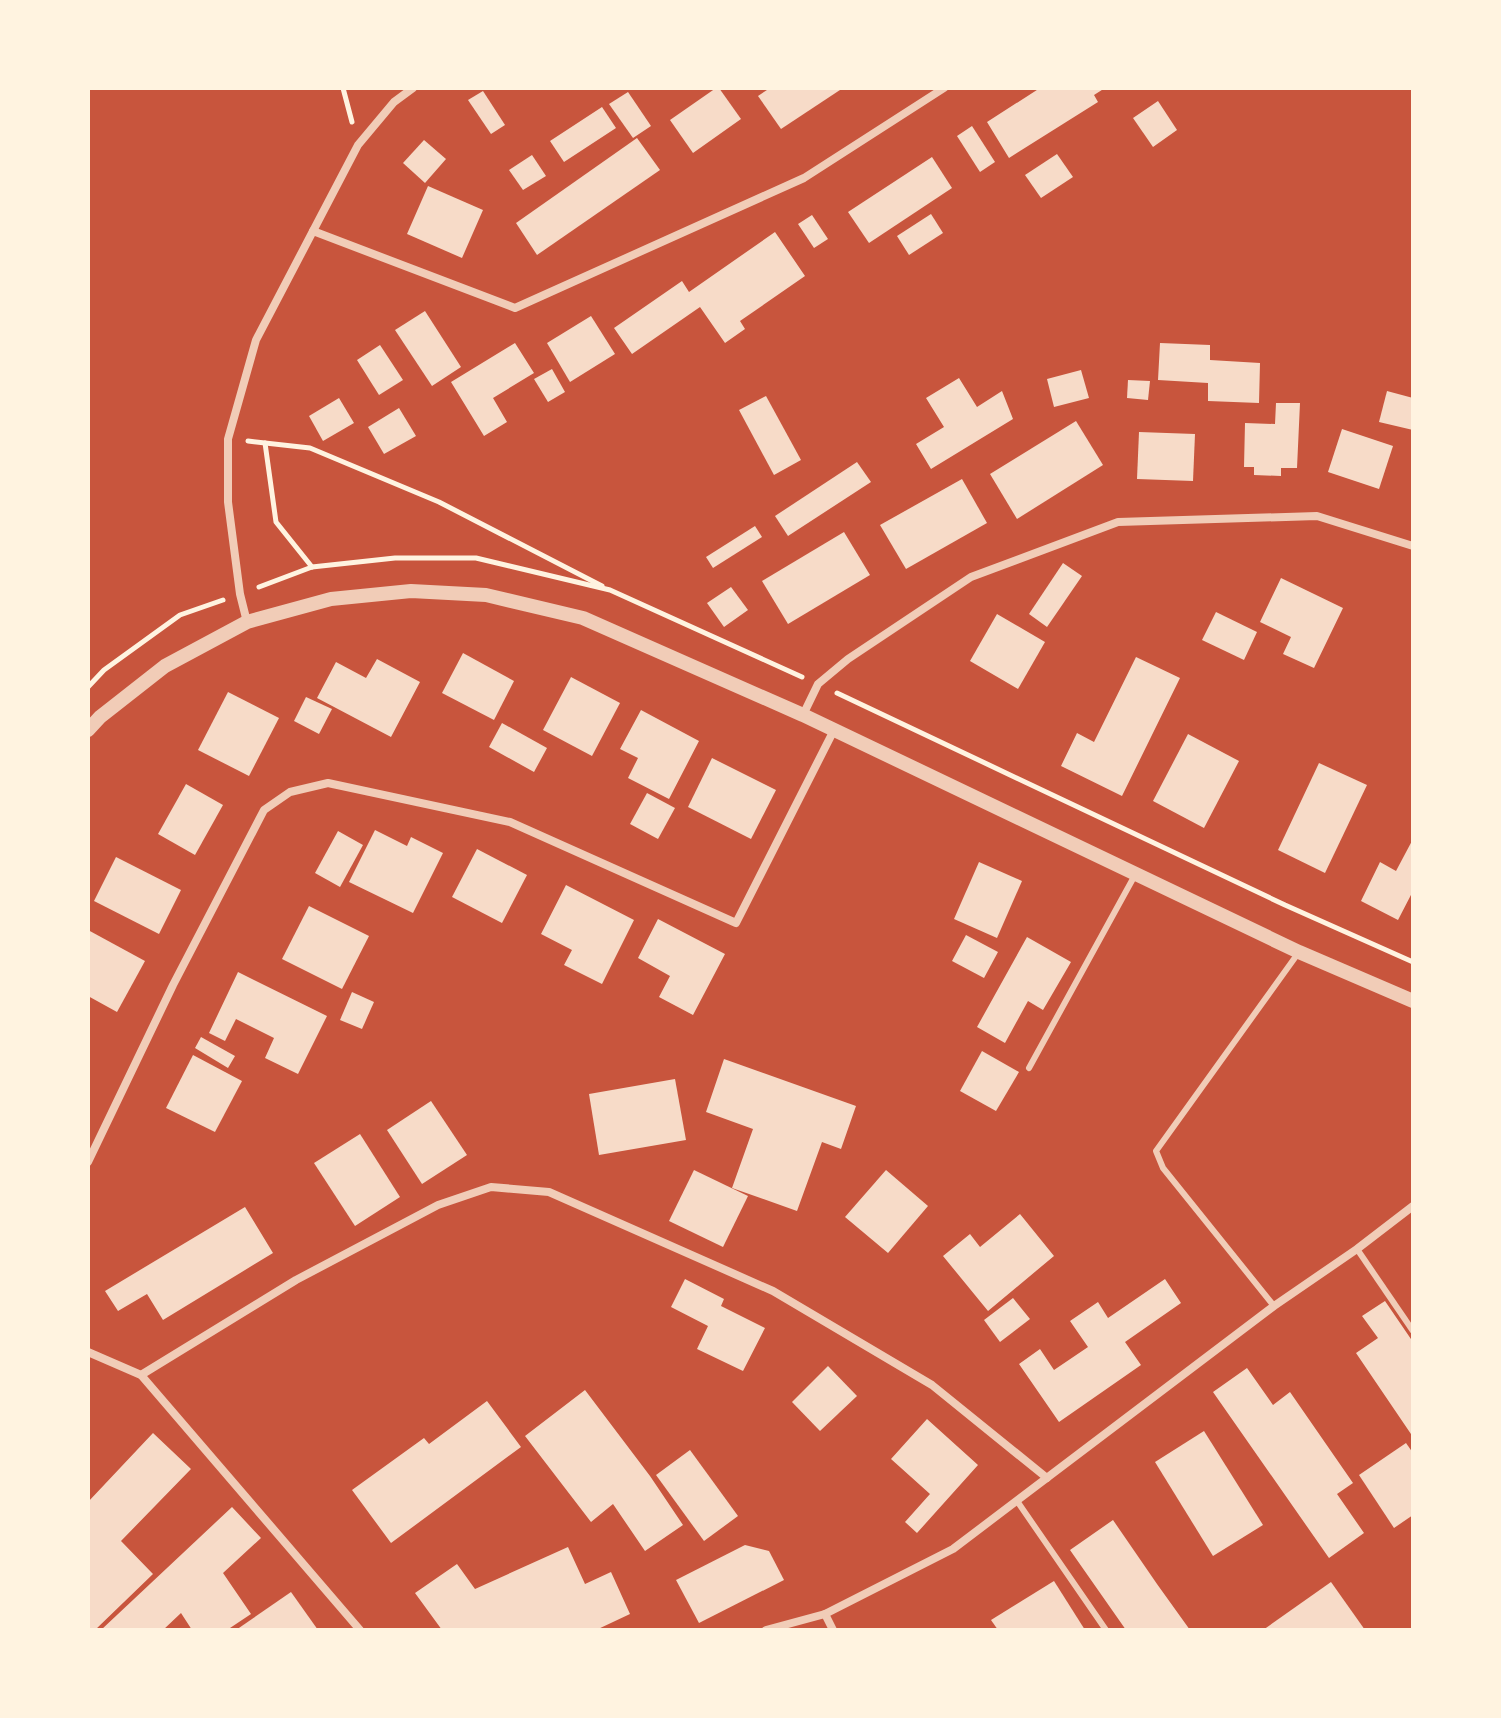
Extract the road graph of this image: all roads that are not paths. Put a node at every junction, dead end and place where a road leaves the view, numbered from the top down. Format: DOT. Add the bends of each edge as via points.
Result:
graph roads {
  1 [pos="413,88"];
  2 [pos="944,88"];
  3 [pos="313,231"];
  4 [pos="1413,546"];
  5 [pos="247,622"];
  6 [pos="803,715"];
  7 [pos="88,730"];
  8 [pos="834,730"];
  9 [pos="1137,872"];
  10 [pos="1299,952"];
  11 [pos="1413,1001"];
  12 [pos="1029,1068"];
  13 [pos="88,1162"];
  14 [pos="1413,1206"];
  15 [pos="1357,1249"];
  16 [pos="1274,1306"];
  17 [pos="1413,1331"];
  18 [pos="88,1352"];
  19 [pos="141,1375"];
  20 [pos="1047,1478"];
  21 [pos="1017,1501"];
  22 [pos="825,1614"];
  23 [pos="360,1630"];
  24 [pos="766,1630"];
  25 [pos="833,1630"];
  26 [pos="1106,1630"];
  1 -- 3 [label="street" via="358,145"];
  2 -- 3 [label="street" via="804,178 515,308"];
  3 -- 5 [label="street" via="256,340 228,439 228,502"];
  4 -- 6 [label="street" via="1317,516 1118,522 971,577 848,659 818,684"];
  5 -- 6 [label="street" via="331,599 411,591 486,595 583,618"];
  5 -- 7 [label="street" via="165,666"];
  6 -- 8 [label="street"];
  8 -- 9 [label="street"];
  8 -- 13 [label="street" via="736,923 510,822 328,783 290,792 264,810"];
  9 -- 10 [label="street"];
  9 -- 12 [label="lane"];
  10 -- 11 [label="street"];
  10 -- 16 [label="lane" via="1156,1151 1163,1168"];
  14 -- 15 [label="street"];
  15 -- 16 [label="street"];
  15 -- 17 [label="lane"];
  16 -- 20 [label="street"];
  18 -- 19 [label="street"];
  19 -- 20 [label="street" via="296,1280 438,1205 491,1187 549,1192 773,1291 932,1385"];
  19 -- 23 [label="street"];
  20 -- 21 [label="street"];
  21 -- 22 [label="street" via="953,1549"];
  21 -- 26 [label="lane"];
  22 -- 24 [label="street"];
  22 -- 25 [label="street"];
}
